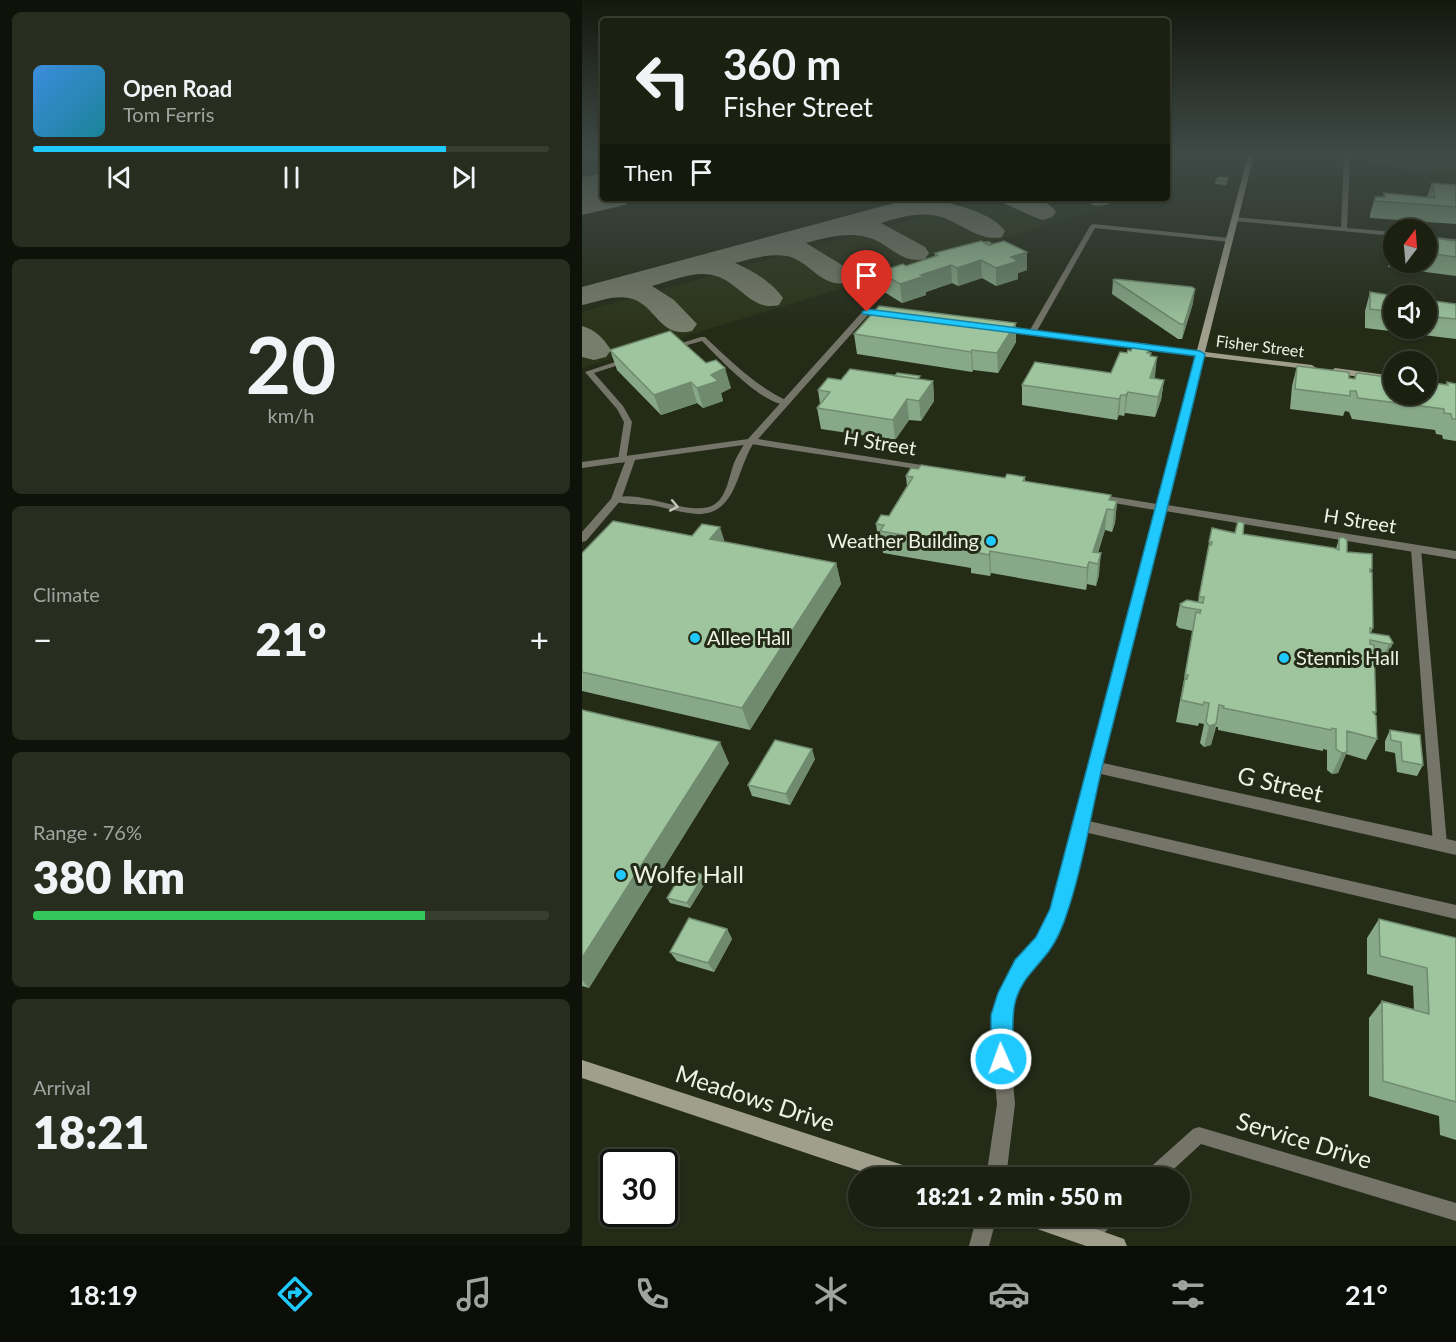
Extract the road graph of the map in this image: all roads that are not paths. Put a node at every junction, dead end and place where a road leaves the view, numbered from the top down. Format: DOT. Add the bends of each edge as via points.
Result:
graph roads {
  1 [pos="1236,213"];
  2 [pos="1345,213"];
  3 [pos="1235,219"];
  4 [pos="1344,230"];
  5 [pos="1383,233"];
  6 [pos="1437,239"];
  7 [pos="1230,240"];
  8 [pos="1456,241"];
  9 [pos="899,316"];
  10 [pos="988,327"];
  11 [pos="1032,333"];
  12 [pos="669,349"];
  13 [pos="1200,354"];
  14 [pos="634,359"];
  15 [pos="1383,378"];
  16 [pos="785,403"];
  17 [pos="751,441"];
  18 [pos="626,459"];
  19 [pos="582,465"];
  20 [pos="944,472"];
  21 [pos="1088,496"];
  22 [pos="616,500"];
  23 [pos="1162,508"];
  24 [pos="582,539"];
  25 [pos="1416,549"];
  26 [pos="1456,555"];
  27 [pos="1094,767"];
  28 [pos="1080,825"];
  29 [pos="1440,844"];
  30 [pos="1456,848"];
  31 [pos="1456,912"];
  32 [pos="582,1069"];
  33 [pos="879,1167"];
  34 [pos="997,1167"];
  35 [pos="1163,1167"];
  36 [pos="1456,1212"];
  37 [pos="984,1227"];
  38 [pos="1059,1227"];
  39 [pos="1096,1227"];
  40 [pos="1086,1236"];
  41 [pos="979,1246"];
  42 [pos="1118,1246"];
  1 -- 3 [label="street"];
  2 -- 4 [label="street"];
  3 -- 4 [label="street"];
  3 -- 7 [label="street"];
  4 -- 5 [label="street"];
  6 -- 8 [label="street"];
  7 -- 11 [label="street" via="1093,226"];
  7 -- 13 [label="street"];
  9 -- 16 [label="street" via="867,312"];
  10 -- 11 [label="street, Fisher Street"];
  11 -- 13 [label="street, Fisher Street"];
  12 -- 16 [label="lane" via="703,338 749,382"];
  13 -- 15 [label="street, Fisher Street"];
  13 -- 23 [label="street"];
  14 -- 18 [label="lane" via="589,372 628,422"];
  16 -- 17 [label="street"];
  17 -- 18 [label="street, H Street"];
  17 -- 20 [label="street, H Street"];
  22 -- 17 [label="lane, one-way" via="648,501 701,512 715,509 724,500 741,453"];
  18 -- 19 [label="street, H Street"];
  18 -- 22 [label="street"];
  21 -- 23 [label="street, H Street"];
  22 -- 24 [label="street"];
  23 -- 25 [label="street, H Street"];
  23 -- 27 [label="street"];
  25 -- 26 [label="street, H Street"];
  25 -- 29 [label="lane"];
  27 -- 28 [label="street"];
  27 -- 29 [label="street, G Street"];
  28 -- 31 [label="lane"];
  28 -- 34 [label="street" via="1059,911 1043,944 1022,967 1001,1015 1006,1104"];
  29 -- 30 [label="street, G Street"];
  32 -- 33 [label="street, Meadows Drive"];
  35 -- 36 [label="lane, Service Drive" via="1199,1135"];
  37 -- 41 [label="street"];
  38 -- 40 [label="street"];
  39 -- 40 [label="lane"];
  40 -- 42 [label="street"];
}
